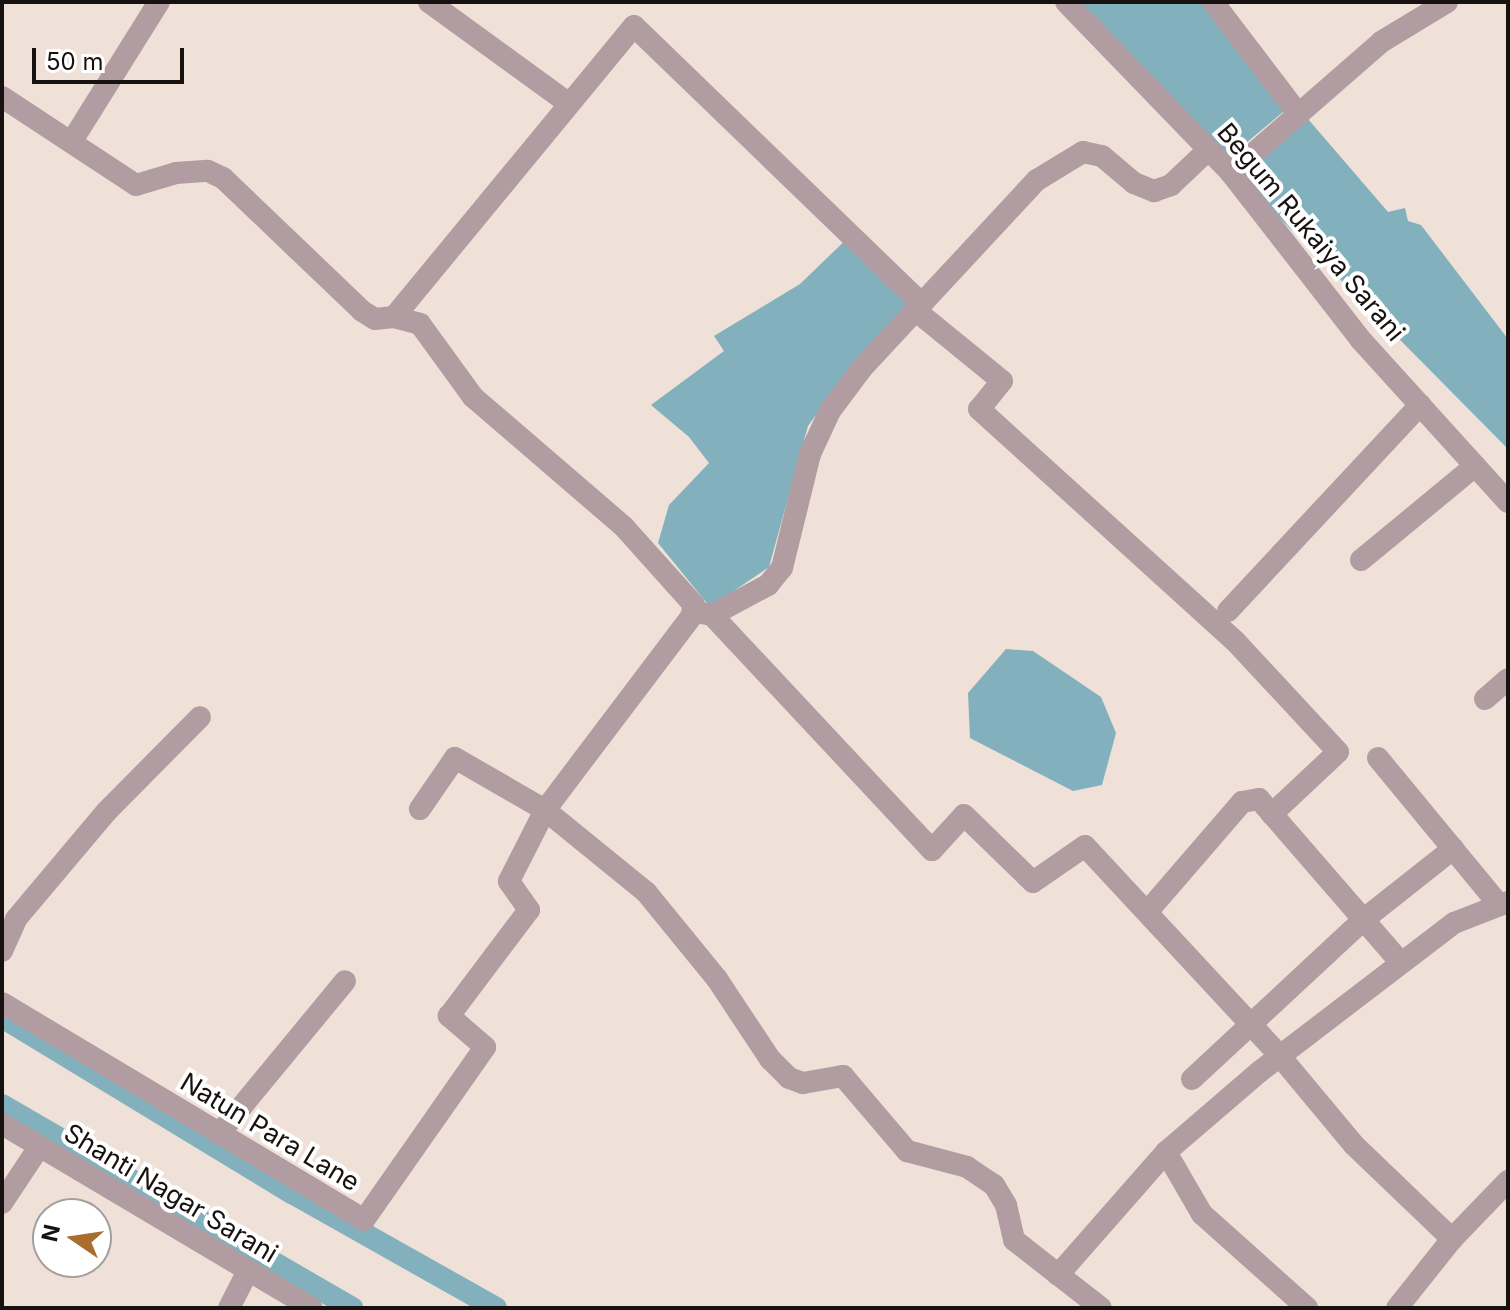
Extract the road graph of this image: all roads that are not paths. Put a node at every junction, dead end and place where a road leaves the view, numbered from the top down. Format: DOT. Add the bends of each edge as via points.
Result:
graph roads {
  1 [pos="159,2"];
  2 [pos="429,2"];
  3 [pos="1066,2"];
  4 [pos="1213,2"];
  5 [pos="1447,2"];
  6 [pos="2,97"];
  7 [pos="568,103"];
  8 [pos="1299,115"];
  9 [pos="72,141"];
  10 [pos="1208,150"];
  11 [pos="1231,173"];
  12 [pos="918,306"];
  13 [pos="394,317"];
  14 [pos="1420,405"];
  15 [pos="1475,466"];
  16 [pos="1508,502"];
  17 [pos="1361,560"];
  18 [pos="1228,611"];
  19 [pos="702,613"];
  20 [pos="1508,679"];
  21 [pos="1485,699"];
  22 [pos="200,717"];
  23 [pos="1378,758"];
  24 [pos="420,809"];
  25 [pos="545,810"];
  26 [pos="1272,814"];
  27 [pos="1453,849"];
  28 [pos="1503,904"];
  29 [pos="1148,911"];
  30 [pos="1363,920"];
  31 [pos="2,951"];
  32 [pos="1400,962"];
  33 [pos="345,981"];
  34 [pos="2,1003"];
  35 [pos="1251,1025"];
  36 [pos="1279,1055"];
  37 [pos="1192,1079"];
  38 [pos="2,1124"];
  39 [pos="219,1134"];
  40 [pos="39,1147"];
  41 [pos="1166,1152"];
  42 [pos="1508,1181"];
  43 [pos="2,1203"];
  44 [pos="1452,1239"];
  45 [pos="247,1273"];
  46 [pos="1058,1275"];
  47 [pos="229,1308"];
  48 [pos="312,1308"];
  49 [pos="1101,1308"];
  50 [pos="1307,1308"];
  51 [pos="1397,1308"];
  1 -- 9 [label="street"];
  2 -- 7 [label="street"];
  3 -- 10 [label="street, Begum Rukaiya Sarani"];
  4 -- 8 [label="street"];
  5 -- 8 [label="street" via="1381,42"];
  6 -- 9 [label="street"];
  7 -- 12 [label="street" via="634,26"];
  7 -- 13 [label="street"];
  8 -- 11 [label="street"];
  9 -- 13 [label="street" via="136,185 176,173 208,171 223,178 362,311 375,319"];
  10 -- 11 [label="street, Begum Rukaiya Sarani"];
  10 -- 12 [label="street" via="1171,185 1154,191 1134,183 1102,156 1083,152 1065,160 1012,204"];
  11 -- 14 [label="street, Begum Rukaiya Sarani" via="1360,339"];
  12 -- 19 [label="street" via="862,368 820,428 786,535 782,568 768,585"];
  12 -- 26 [label="street" via="1002,381 979,409 1235,641 1338,752"];
  13 -- 19 [label="street" via="420,324 473,397 624,527"];
  14 -- 15 [label="street, Begum Rukaiya Sarani"];
  14 -- 18 [label="street"];
  15 -- 16 [label="street, Begum Rukaiya Sarani"];
  15 -- 17 [label="street"];
  19 -- 25 [label="street"];
  19 -- 29 [label="street" via="932,850 964,815 1033,882 1085,846"];
  20 -- 21 [label="street"];
  22 -- 31 [label="street" via="97,823 16,919"];
  23 -- 27 [label="street"];
  24 -- 25 [label="street" via="455,758"];
  25 -- 39 [label="street, Natun Para Lane" via="509,881 529,910 449,1016 485,1047 364,1220"];
  25 -- 46 [label="street" via="646,892 789,1078 803,1083 843,1076 907,1151 967,1167 994,1185 1006,1205 1014,1240"];
  26 -- 29 [label="street" via="1259,799 1242,802"];
  26 -- 30 [label="street"];
  27 -- 28 [label="street"];
  27 -- 30 [label="street"];
  28 -- 32 [label="street" via="1454,923"];
  29 -- 35 [label="street"];
  30 -- 32 [label="street"];
  30 -- 35 [label="street"];
  32 -- 36 [label="street"];
  33 -- 39 [label="street"];
  34 -- 39 [label="street, Natun Para Lane"];
  35 -- 36 [label="street"];
  35 -- 37 [label="street"];
  36 -- 41 [label="street"];
  36 -- 44 [label="street" via="1354,1145"];
  38 -- 40 [label="street, Shanti Nagar Sarani"];
  40 -- 43 [label="street"];
  40 -- 45 [label="street, Shanti Nagar Sarani"];
  41 -- 46 [label="street"];
  41 -- 50 [label="street" via="1202,1214"];
  42 -- 44 [label="street"];
  44 -- 51 [label="street"];
  45 -- 47 [label="street"];
  45 -- 48 [label="street, Shanti Nagar Sarani"];
  46 -- 49 [label="street"];
}
